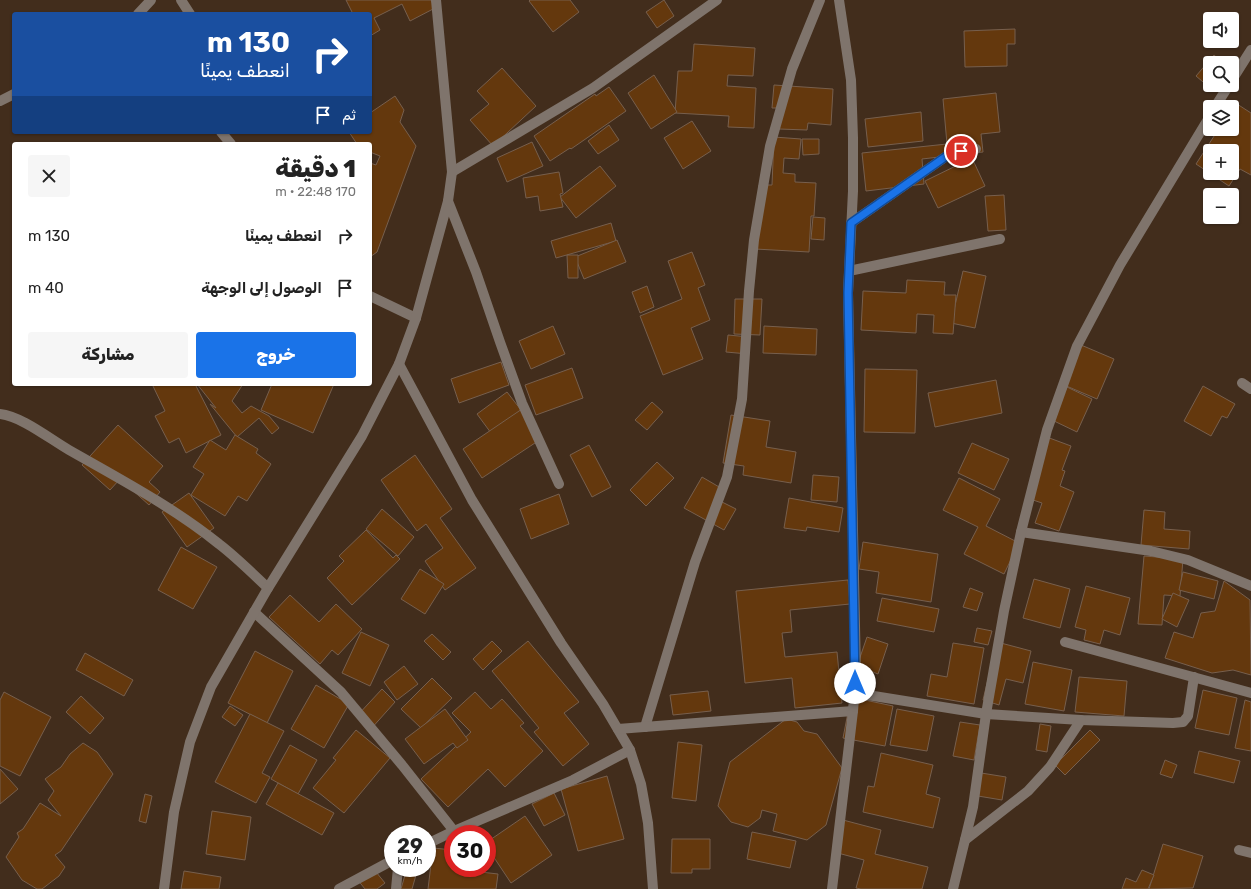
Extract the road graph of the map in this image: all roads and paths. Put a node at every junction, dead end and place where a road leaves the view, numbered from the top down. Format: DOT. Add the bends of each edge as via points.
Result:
graph roads {
  1 [pos="151,0"];
  2 [pos="181,0"];
  3 [pos="436,0"];
  4 [pos="717,0"];
  5 [pos="820,0"];
  6 [pos="839,0"];
  7 [pos="140,12"];
  8 [pos="189,12"];
  9 [pos="1251,50"];
  10 [pos="1239,69"];
  11 [pos="12,95"];
  12 [pos="0,101"];
  13 [pos="1203,128"];
  14 [pos="223,134"];
  15 [pos="229,142"];
  16 [pos="976,149"];
  17 [pos="452,172"];
  18 [pos="448,201"];
  19 [pos="851,223"];
  20 [pos="1000,239"];
  21 [pos="849,271"];
  22 [pos="372,297"];
  23 [pos="416,318"];
  24 [pos="399,364"];
  25 [pos="0,414"];
  26 [pos="559,484"];
  27 [pos="1021,532"];
  28 [pos="1251,586"];
  29 [pos="268,588"];
  30 [pos="254,612"];
  31 [pos="1065,642"];
  32 [pos="1194,677"];
  33 [pos="855,693"];
  34 [pos="1251,693"];
  35 [pos="853,711"];
  36 [pos="986,714"];
  37 [pos="1081,720"];
  38 [pos="645,727"];
  39 [pos="618,729"];
  40 [pos="630,750"];
  41 [pos="449,825"];
  42 [pos="468,825"];
  43 [pos="965,840"];
  44 [pos="1239,850"];
  45 [pos="1251,853"];
  46 [pos="384,865"];
  47 [pos="397,877"];
  48 [pos="164,889"];
  49 [pos="339,889"];
  50 [pos="396,889"];
  51 [pos="653,889"];
  52 [pos="832,889"];
  53 [pos="953,889"];
  1 -- 7 [label="street"];
  2 -- 8 [label="street"];
  3 -- 17 [label="street"];
  4 -- 17 [label="street" via="593,88"];
  5 -- 38 [label="street" via="792,69 770,146 753,248 742,399 727,477 695,562"];
  6 -- 19 [label="street" via="850,80 853,138"];
  9 -- 10 [label="street"];
  11 -- 12 [label="street"];
  13 -- 27 [label="street" via="1120,265 1077,346 1047,430"];
  14 -- 15 [label="street"];
  16 -- 19 [label="street" via="948,155"];
  17 -- 18 [label="street"];
  18 -- 23 [label="street"];
  18 -- 26 [label="street" via="522,402"];
  19 -- 21 [label="street"];
  20 -- 21 [label="street"];
  21 -- 33 [label="street"];
  22 -- 23 [label="street"];
  23 -- 24 [label="street"];
  24 -- 29 [label="street" via="362,436"];
  24 -- 39 [label="street" via="472,500"];
  25 -- 29 [label="street" via="8,415 31,427 119,478 191,524 219,544"];
  27 -- 28 [label="street" via="1151,550 1188,560"];
  27 -- 36 [label="street"];
  29 -- 30 [label="street"];
  30 -- 41 [label="street" via="341,692"];
  30 -- 48 [label="street" via="211,687 190,742 174,812"];
  31 -- 32 [label="street"];
  32 -- 34 [label="street"];
  32 -- 37 [label="street" via="1188,716 1183,722"];
  33 -- 35 [label="street"];
  33 -- 36 [label="street"];
  35 -- 38 [label="street"];
  35 -- 52 [label="street"];
  36 -- 37 [label="street"];
  36 -- 43 [label="street" via="973,808"];
  37 -- 43 [label="street" via="1050,767 1028,790"];
  38 -- 39 [label="street"];
  39 -- 40 [label="street"];
  40 -- 42 [label="street" via="573,780"];
  40 -- 51 [label="street" via="641,784 648,823"];
  43 -- 53 [label="street"];
  44 -- 45 [label="street"];
  46 -- 49 [label="street"];
  47 -- 50 [label="street"];
}
